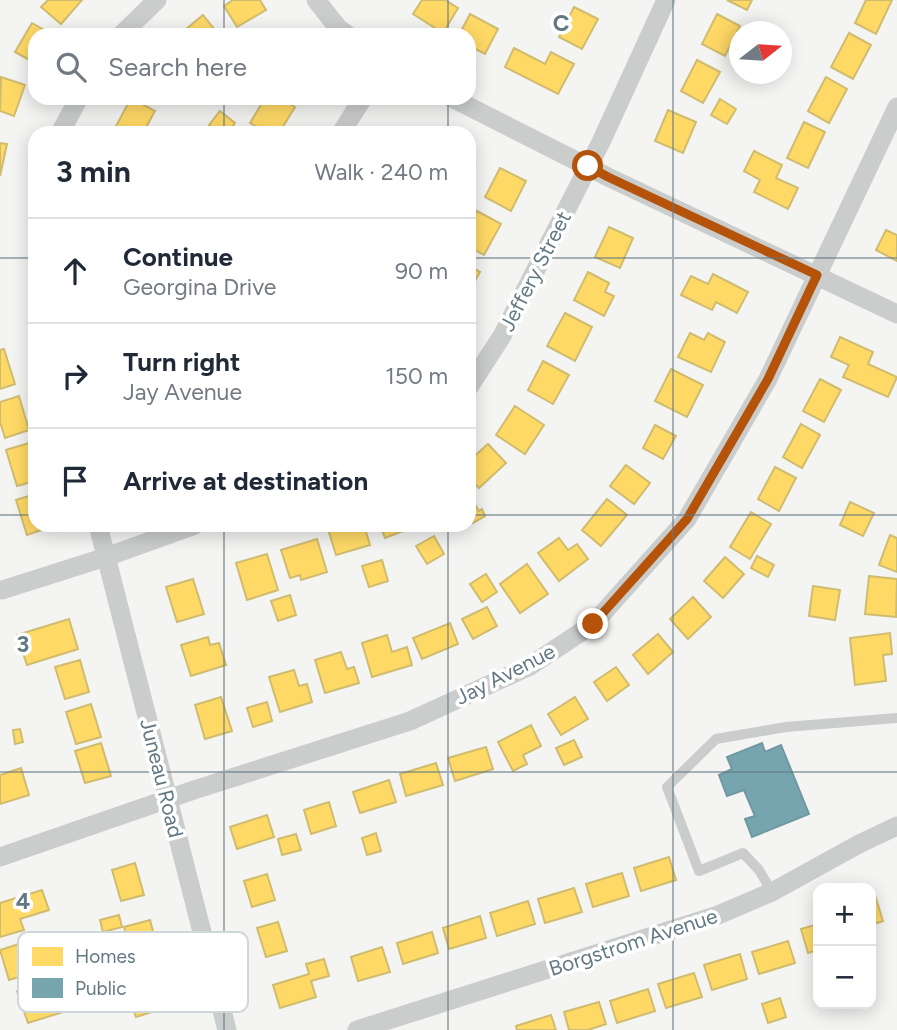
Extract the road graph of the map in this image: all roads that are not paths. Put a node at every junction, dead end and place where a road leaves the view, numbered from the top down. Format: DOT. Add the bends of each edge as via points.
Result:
graph roads {
  1 [pos="157,0"];
  2 [pos="316,0"];
  3 [pos="666,0"];
  4 [pos="128,28"];
  5 [pos="339,28"];
  6 [pos="75,105"];
  7 [pos="359,105"];
  8 [pos="466,105"];
  9 [pos="897,107"];
  10 [pos="64,126"];
  11 [pos="345,126"];
  12 [pos="588,166"];
  13 [pos="817,275"];
  14 [pos="897,314"];
  15 [pos="476,376"];
  16 [pos="100,532"];
  17 [pos="176,532"];
  18 [pos="106,557"];
  19 [pos="2,590"];
  20 [pos="897,718"];
  21 [pos="168,801"];
  22 [pos="897,826"];
  23 [pos="0,857"];
  24 [pos="772,892"];
  25 [pos="202,932"];
  26 [pos="222,1012"];
  27 [pos="227,1030"];
  28 [pos="357,1030"];
  1 -- 4 [label="street"];
  2 -- 5 [label="street"];
  3 -- 12 [label="street, Jeffery Street"];
  6 -- 10 [label="street"];
  7 -- 11 [label="street"];
  8 -- 12 [label="street"];
  9 -- 13 [label="street, Jay Avenue"];
  12 -- 13 [label="street"];
  12 -- 15 [label="street, Jeffery Street" via="502,336"];
  13 -- 14 [label="street"];
  13 -- 21 [label="street, Jay Avenue" via="768,379 687,519 593,624 530,666 410,720"];
  16 -- 18 [label="street, Juneau Road"];
  17 -- 18 [label="street"];
  18 -- 19 [label="street"];
  18 -- 21 [label="street, Juneau Road"];
  20 -- 24 [label="lane" via="786,727 716,739 667,787 699,872 743,853"];
  21 -- 23 [label="street, Jay Avenue"];
  21 -- 25 [label="street, Juneau Road"];
  22 -- 24 [label="street, Borgstrom Avenue"];
  24 -- 28 [label="street, Borgstrom Avenue" via="718,915"];
  26 -- 27 [label="street, Juneau Road"];
}
